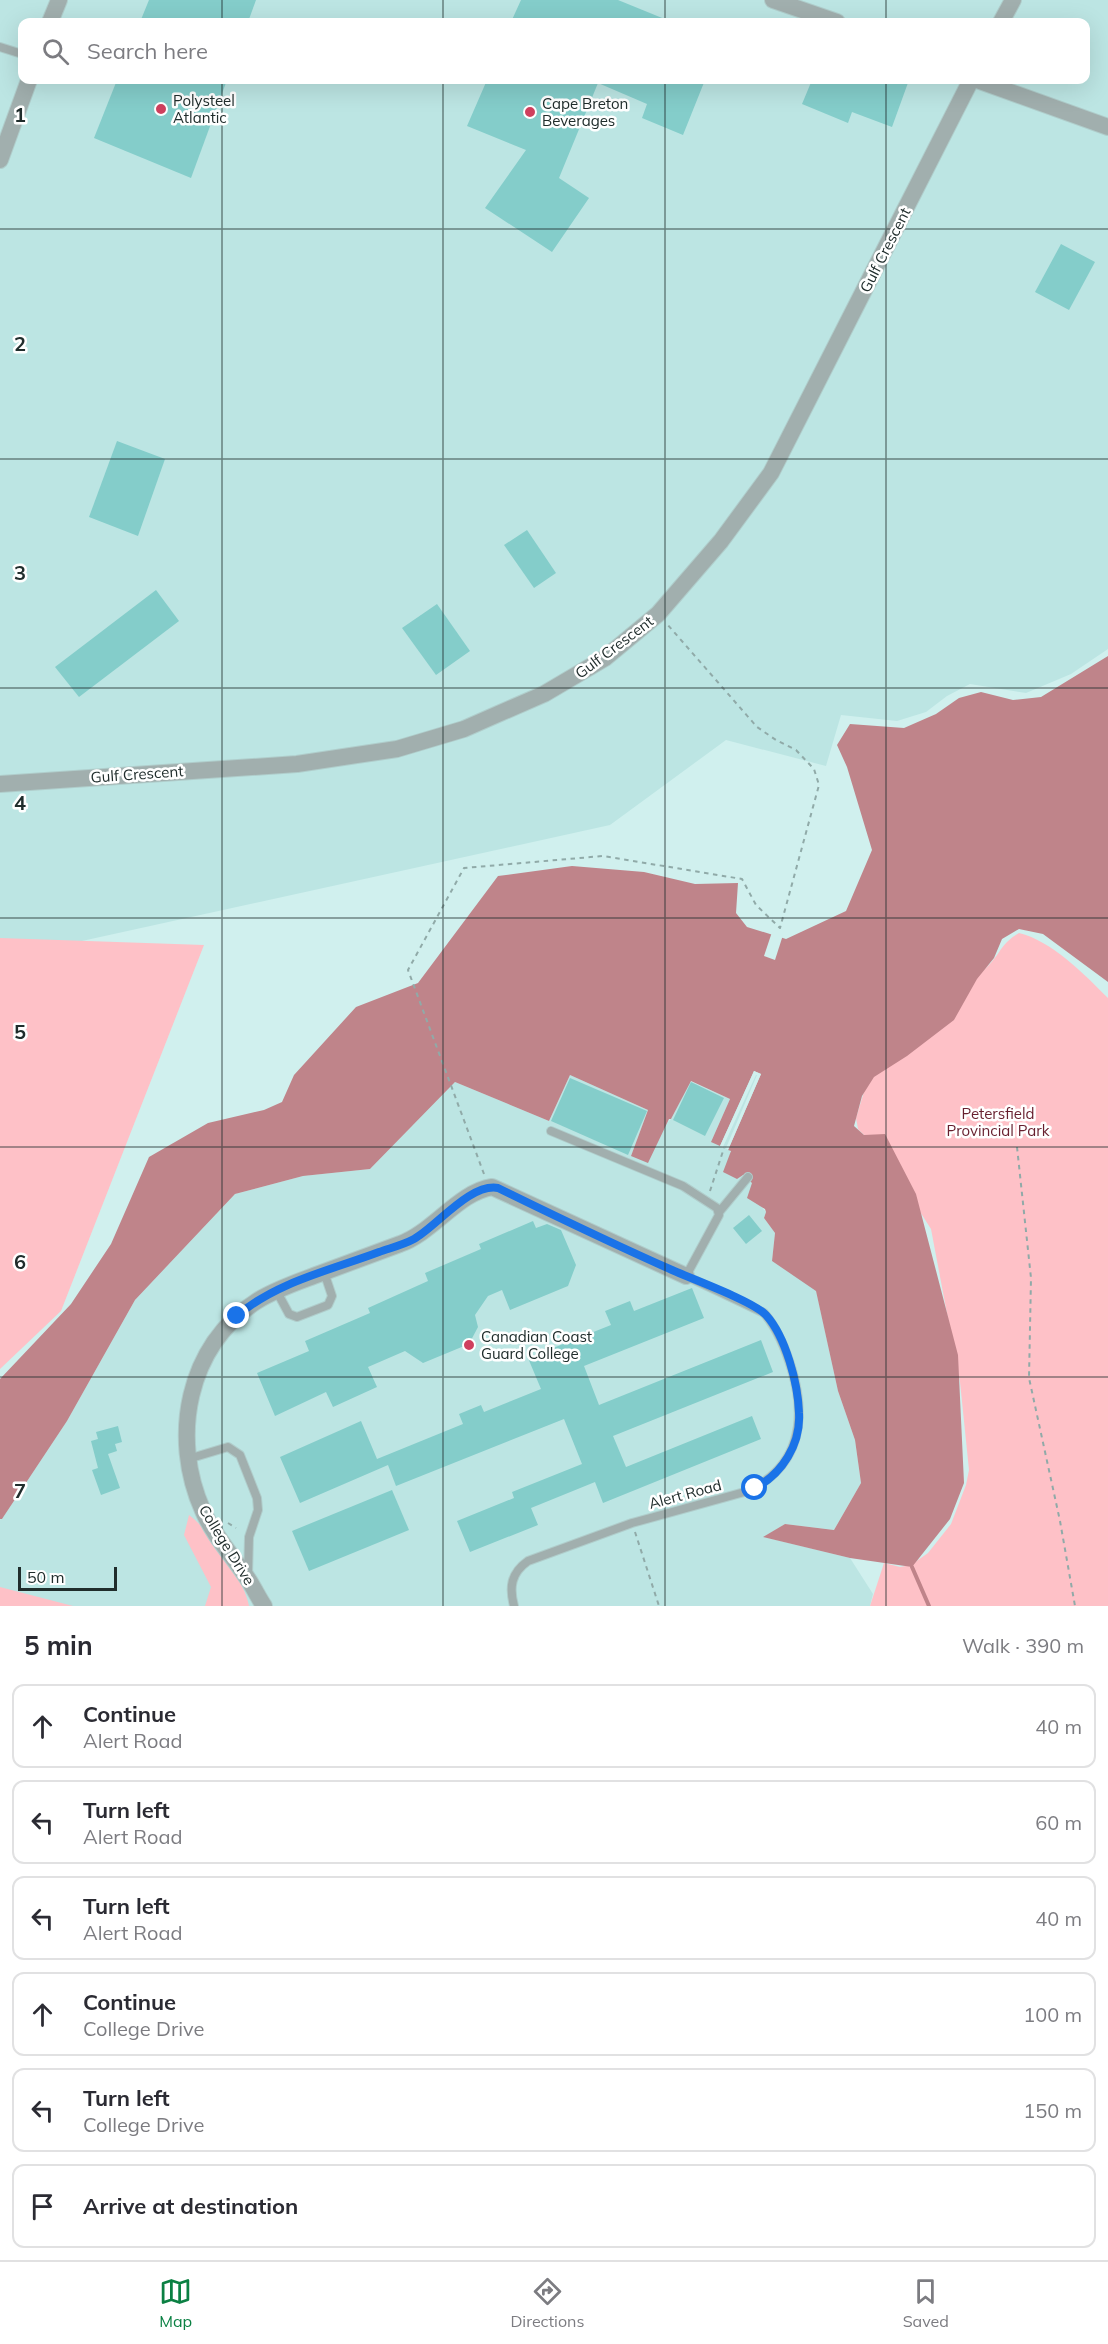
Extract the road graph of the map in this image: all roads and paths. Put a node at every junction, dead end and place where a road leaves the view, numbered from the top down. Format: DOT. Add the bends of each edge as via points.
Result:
graph roads {
  1 [pos="59,0"];
  2 [pos="773,0"];
  3 [pos="1013,0"];
  4 [pos="52,18"];
  5 [pos="825,18"];
  6 [pos="1003,18"];
  7 [pos="0,47"];
  8 [pos="18,53"];
  9 [pos="28,84"];
  10 [pos="969,84"];
  11 [pos="987,84"];
  12 [pos="1108,127"];
  13 [pos="0,160"];
  14 [pos="658,614"];
  15 [pos="0,784"];
  16 [pos="464,1118"];
  17 [pos="551,1131"];
  18 [pos="1017,1147"];
  19 [pos="724,1148"];
  20 [pos="748,1177"];
  21 [pos="708,1200"];
  22 [pos="720,1211"];
  23 [pos="324,1272"];
  24 [pos="686,1276"];
  25 [pos="276,1290"];
  26 [pos="188,1459"];
  27 [pos="632,1523"];
  28 [pos="248,1578"];
  29 [pos="264,1606"];
  30 [pos="514,1606"];
  31 [pos="659,1606"];
  32 [pos="1075,1606"];
  1 -- 4 [label="street"];
  2 -- 5 [label="street"];
  3 -- 6 [label="street"];
  7 -- 8 [label="lane"];
  9 -- 13 [label="street"];
  10 -- 14 [label="street, Gulf Crescent" via="771,473 721,541"];
  11 -- 12 [label="street"];
  14 -- 15 [label="street, Gulf Crescent" via="604,658 544,694 464,729 397,749 297,764"];
  14 -- 16 [label="path" via="757,727 796,750 814,769 819,785 780,928 756,905 742,879 603,856 464,868 408,970"];
  17 -- 21 [label="lane"];
  18 -- 32 [label="path" via="1030,1278 1029,1378"];
  19 -- 21 [label="path"];
  20 -- 22 [label="lane"];
  21 -- 22 [label="lane"];
  22 -- 24 [label="lane"];
  23 -- 24 [label="street, College Drive" via="414,1239 459,1203 492,1187"];
  23 -- 25 [label="street, College Drive"];
  23 -- 25 [label="lane" via="332,1296 328,1305 297,1317 289,1314"];
  24 -- 27 [label="lane, Alert Road" via="764,1313 771,1321 793,1375 799,1406 798,1430 784,1462 759,1486"];
  25 -- 26 [label="street, College Drive" via="231,1322 204,1360 187,1408"];
  26 -- 28 [label="street, College Drive" via="193,1487 207,1520"];
  26 -- 28 [label="lane" via="228,1447 240,1455 258,1510 249,1537"];
  27 -- 30 [label="lane, Alert Road" via="526,1563 511,1584"];
  27 -- 31 [label="path"];
  28 -- 29 [label="street, College Drive"];
}
